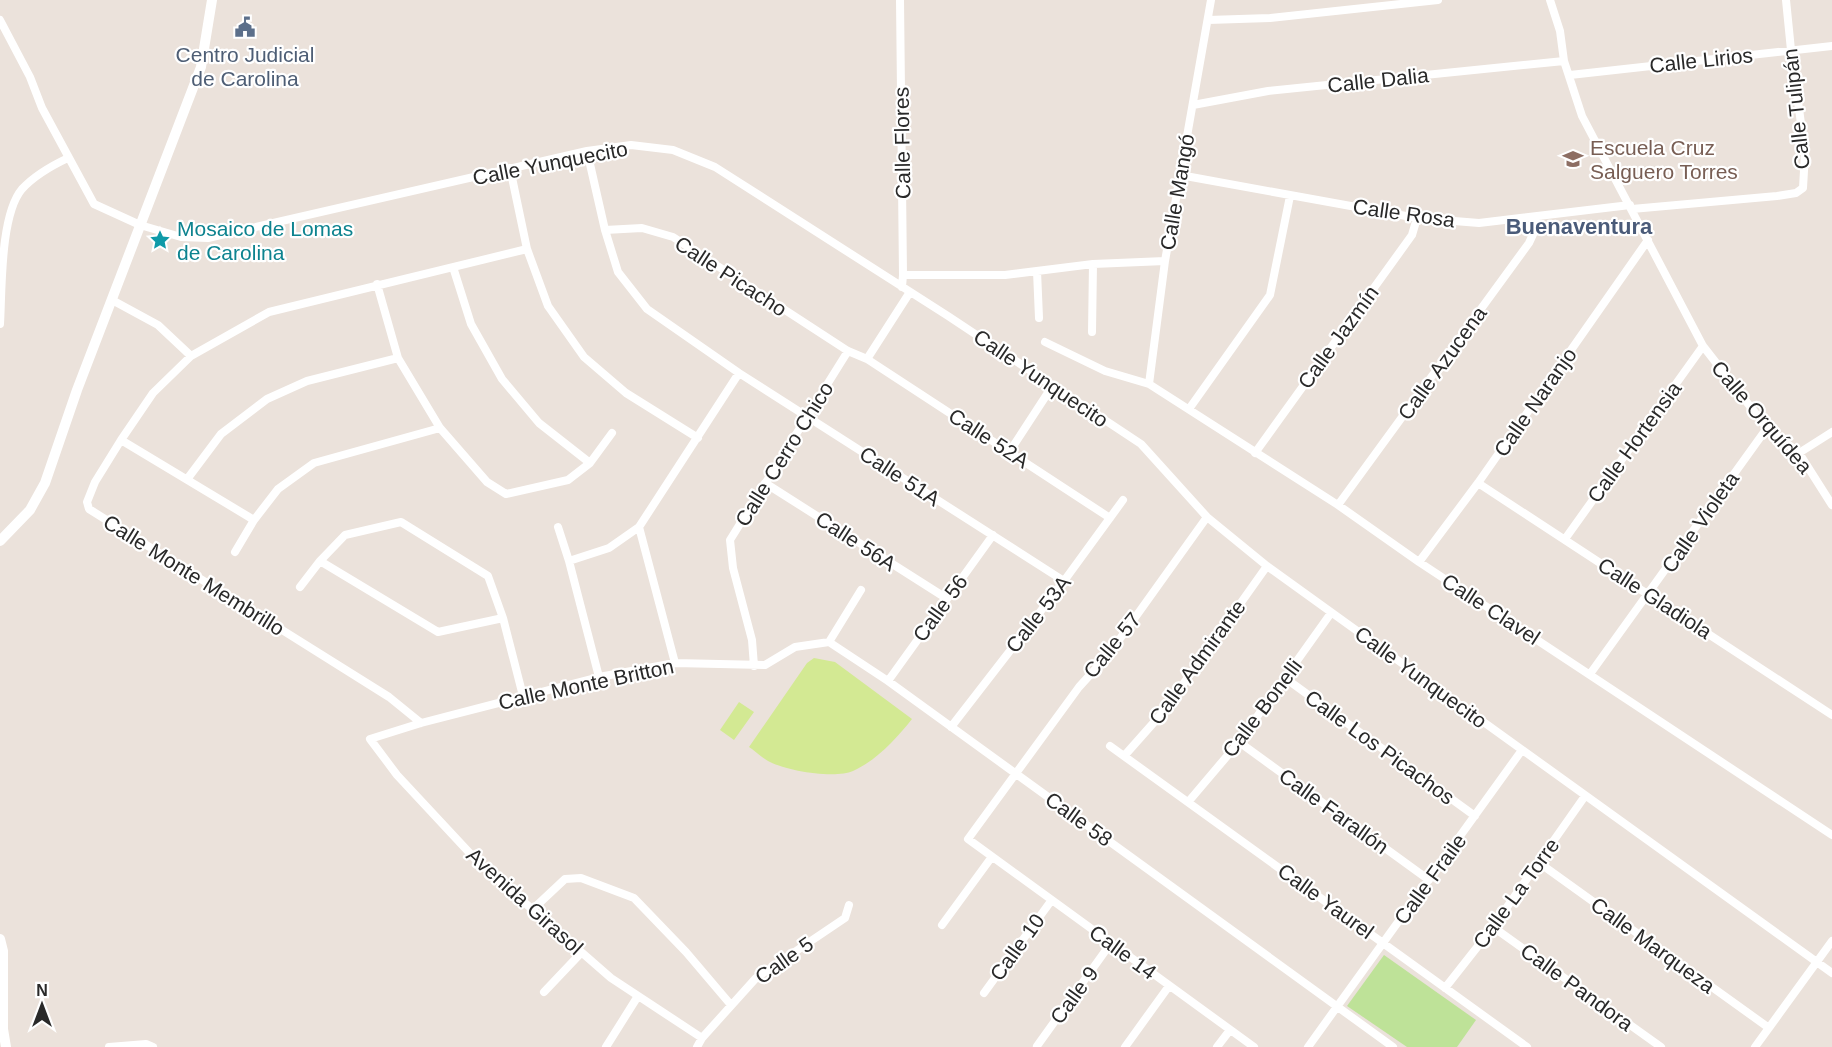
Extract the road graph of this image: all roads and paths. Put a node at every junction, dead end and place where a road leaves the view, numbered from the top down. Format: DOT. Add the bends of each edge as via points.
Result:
graph roads {
  1 [pos="212,0"];
  2 [pos="900,0"];
  3 [pos="1211,0"];
  4 [pos="1438,0"];
  5 [pos="1550,0"];
  6 [pos="1786,0"];
  7 [pos="0,20"];
  8 [pos="1208,20"];
  9 [pos="1832,46"];
  10 [pos="1791,50"];
  11 [pos="1564,61"];
  12 [pos="1570,75"];
  13 [pos="1192,105"];
  14 [pos="587,151"];
  15 [pos="68,158"];
  16 [pos="510,168"];
  17 [pos="1180,175"];
  18 [pos="1290,196"];
  19 [pos="1631,207"];
  20 [pos="1541,217"];
  21 [pos="1417,218"];
  22 [pos="140,225"];
  23 [pos="604,230"];
  24 [pos="1648,240"];
  25 [pos="528,249"];
  26 [pos="1165,261"];
  27 [pos="1093,264"];
  28 [pos="453,267"];
  29 [pos="1037,272"];
  30 [pos="903,275"];
  31 [pos="377,284"];
  32 [pos="902,287"];
  33 [pos="910,292"];
  34 [pos="112,300"];
  35 [pos="1039,318"];
  36 [pos="0,324"];
  37 [pos="1092,332"];
  38 [pos="1045,342"];
  39 [pos="1702,346"];
  40 [pos="848,351"];
  41 [pos="190,356"];
  42 [pos="398,358"];
  43 [pos="867,359"];
  44 [pos="739,373"];
  45 [pos="1149,384"];
  46 [pos="1053,386"];
  47 [pos="1189,409"];
  48 [pos="807,416"];
  49 [pos="440,428"];
  50 [pos="1767,428"];
  51 [pos="1832,432"];
  52 [pos="612,433"];
  53 [pos="698,438"];
  54 [pos="121,440"];
  55 [pos="1010,451"];
  56 [pos="1255,453"];
  57 [pos="1799,453"];
  58 [pos="590,463"];
  59 [pos="188,478"];
  60 [pos="765,483"];
  61 [pos="1478,483"];
  62 [pos="1123,500"];
  63 [pos="1338,505"];
  64 [pos="1832,505"];
  65 [pos="1207,517"];
  66 [pos="1110,518"];
  67 [pos="254,519"];
  68 [pos="558,527"];
  69 [pos="639,527"];
  70 [pos="993,535"];
  71 [pos="1564,539"];
  72 [pos="0,541"];
  73 [pos="235,552"];
  74 [pos="320,561"];
  75 [pos="570,561"];
  76 [pos="1419,562"];
  77 [pos="1267,566"];
  78 [pos="1064,581"];
  79 [pos="300,587"];
  80 [pos="861,590"];
  81 [pos="1648,594"];
  82 [pos="946,598"];
  83 [pos="1331,613"];
  84 [pos="503,618"];
  85 [pos="829,642"];
  86 [pos="675,663"];
  87 [pos="754,666"];
  88 [pos="1590,674"];
  89 [pos="598,677"];
  90 [pos="1285,678"];
  91 [pos="888,681"];
  92 [pos="523,696"];
  93 [pos="1832,715"];
  94 [pos="421,723"];
  95 [pos="951,727"];
  96 [pos="370,739"];
  97 [pos="1239,742"];
  98 [pos="1110,746"];
  99 [pos="1522,750"];
  100 [pos="1125,755"];
  101 [pos="1015,772"];
  102 [pos="1585,796"];
  103 [pos="1189,801"];
  104 [pos="1475,816"];
  105 [pos="1832,835"];
  106 [pos="968,839"];
  107 [pos="991,858"];
  108 [pos="1538,862"];
  109 [pos="1429,880"];
  110 [pos="1051,901"];
  111 [pos="849,905"];
  112 [pos="533,909"];
  113 [pos="942,925"];
  114 [pos="1493,927"];
  115 [pos="0,939"];
  116 [pos="1832,941"];
  117 [pos="1111,943"];
  118 [pos="1383,943"];
  119 [pos="581,953"];
  120 [pos="1819,963"];
  121 [pos="1832,973"];
  122 [pos="1169,986"];
  123 [pos="1446,988"];
  124 [pos="544,992"];
  125 [pos="984,993"];
  126 [pos="638,996"];
  127 [pos="731,1005"];
  128 [pos="1337,1007"];
  129 [pos="1769,1028"];
  130 [pos="1230,1030"];
  131 [pos="702,1038"];
  132 [pos="6,1047"];
  133 [pos="109,1047"];
  134 [pos="153,1047"];
  135 [pos="606,1047"];
  136 [pos="697,1047"];
  137 [pos="1036,1047"];
  138 [pos="1125,1047"];
  139 [pos="1217,1047"];
  140 [pos="1254,1047"];
  141 [pos="1308,1047"];
  142 [pos="1393,1047"];
  143 [pos="1527,1047"];
  144 [pos="1660,1047"];
  145 [pos="1755,1047"];
  1 -- 22 [label="street" via="201,68"];
  2 -- 30 [label="street, Calle Flores"];
  3 -- 8 [label="street, Calle Mangó"];
  4 -- 8 [label="street" via="1270,18"];
  5 -- 11 [label="street, Calle Orquídea"];
  6 -- 10 [label="street, Calle Tulipán"];
  7 -- 15 [label="street, Calle Yunquecito"];
  8 -- 13 [label="street, Calle Mangó"];
  9 -- 10 [label="street, Calle Lirios"];
  10 -- 12 [label="street, Calle Lirios"];
  10 -- 19 [label="street, Calle Tulipán" via="1805,153 1803,188 1777,196"];
  11 -- 12 [label="street, Calle Orquídea"];
  11 -- 13 [label="street, Calle Dalia" via="1268,91"];
  12 -- 19 [label="street, Calle Orquídea" via="1582,116"];
  13 -- 17 [label="street, Calle Mangó"];
  14 -- 16 [label="street, Calle Yunquecito"];
  14 -- 23 [label="street, Calle 51A"];
  14 -- 32 [label="street, Calle Yunquecito" via="631,145 673,150 715,167"];
  15 -- 22 [label="street, Calle Yunquecito" via="94,204"];
  15 -- 36 [label="street" via="46,168 22,189 13,204 5,236"];
  16 -- 22 [label="street, Calle Yunquecito" via="208,238 181,237"];
  16 -- 25 [label="street"];
  17 -- 18 [label="street, Calle Rosa"];
  17 -- 26 [label="street, Calle Mangó"];
  18 -- 21 [label="street, Calle Rosa"];
  18 -- 47 [label="street" via="1270,295"];
  19 -- 20 [label="street, Calle Rosa"];
  19 -- 24 [label="street, Calle Orquídea"];
  20 -- 21 [label="street, Calle Rosa" via="1479,223"];
  20 -- 63 [label="street, Calle Azucena" via="1530,243"];
  21 -- 56 [label="street, Calle Jazmín" via="1412,235"];
  22 -- 34 [label="street"];
  23 -- 40 [label="street, Calle Picacho" via="642,228 674,237"];
  23 -- 44 [label="street, Calle 51A" via="618,272 647,309"];
  24 -- 39 [label="street, Calle Orquídea"];
  24 -- 61 [label="street, Calle Naranjo"];
  25 -- 28 [label="street, Calle Monte Membrillo"];
  25 -- 53 [label="street" via="548,306 584,357 626,393"];
  26 -- 27 [label="street"];
  26 -- 45 [label="street, Calle Mangó"];
  27 -- 29 [label="street"];
  27 -- 37 [label="street"];
  28 -- 31 [label="street, Calle Monte Membrillo"];
  28 -- 58 [label="street" via="471,324 502,379 539,423"];
  29 -- 30 [label="street"];
  29 -- 35 [label="street"];
  30 -- 32 [label="street, Calle Flores"];
  31 -- 41 [label="street, Calle Monte Membrillo" via="269,312"];
  31 -- 42 [label="street"];
  32 -- 33 [label="street, Calle Yunquecito"];
  33 -- 43 [label="street"];
  33 -- 46 [label="street, Calle Yunquecito"];
  34 -- 41 [label="street" via="158,325"];
  34 -- 72 [label="street" via="45,483 30,510"];
  38 -- 45 [label="street, Calle Clavel" via="1106,371"];
  39 -- 50 [label="street, Calle Orquídea"];
  39 -- 71 [label="street, Calle Hortensia"];
  40 -- 43 [label="street, Calle Picacho"];
  40 -- 48 [label="street, Calle Cerro Chico"];
  41 -- 54 [label="street, Calle Monte Membrillo" via="153,393"];
  42 -- 49 [label="street"];
  42 -- 59 [label="street" via="307,381 267,399 222,434"];
  43 -- 55 [label="street, Calle 52A"];
  44 -- 48 [label="street, Calle 51A"];
  44 -- 53 [label="street"];
  45 -- 47 [label="street, Calle Clavel"];
  46 -- 55 [label="street"];
  46 -- 65 [label="street, Calle Yunquecito" via="1141,444"];
  47 -- 56 [label="street, Calle Clavel"];
  48 -- 60 [label="street, Calle Cerro Chico"];
  48 -- 70 [label="street, Calle 51A"];
  49 -- 58 [label="street" via="487,482 506,494 568,480"];
  49 -- 67 [label="street" via="314,463 278,489"];
  50 -- 57 [label="street, Calle Orquídea"];
  50 -- 81 [label="street, Calle Violeta"];
  51 -- 57 [label="street"];
  52 -- 58 [label="street"];
  53 -- 69 [label="street"];
  54 -- 59 [label="street"];
  54 -- 94 [label="street, Calle Monte Membrillo" via="95,482 87,502 89,509 389,697"];
  55 -- 66 [label="street, Calle 52A"];
  56 -- 63 [label="street, Calle Clavel"];
  57 -- 64 [label="street, Calle Orquídea"];
  59 -- 67 [label="street"];
  60 -- 82 [label="street, Calle 56A"];
  60 -- 87 [label="street, Calle Cerro Chico" via="730,540"];
  61 -- 71 [label="street, Calle Gladiola"];
  61 -- 76 [label="street, Calle Naranjo"];
  62 -- 66 [label="street, Calle 53A"];
  63 -- 76 [label="street, Calle Clavel"];
  65 -- 77 [label="street, Calle Yunquecito"];
  65 -- 101 [label="street, Calle 57" via="1109,654"];
  66 -- 78 [label="street, Calle 53A"];
  67 -- 73 [label="street"];
  68 -- 75 [label="street"];
  69 -- 75 [label="street" via="609,548"];
  69 -- 86 [label="street"];
  70 -- 78 [label="street, Calle 51A"];
  70 -- 82 [label="street, Calle 56"];
  71 -- 81 [label="street, Calle Gladiola"];
  74 -- 79 [label="street"];
  74 -- 84 [label="street" via="438,632"];
  74 -- 84 [label="street" via="345,535 401,522 488,576"];
  75 -- 89 [label="street"];
  76 -- 88 [label="street, Calle Clavel"];
  77 -- 83 [label="street, Calle Yunquecito"];
  77 -- 100 [label="street, Calle Admirante" via="1164,711"];
  78 -- 95 [label="street, Calle 53A"];
  80 -- 85 [label="street"];
  81 -- 88 [label="street, Calle Violeta"];
  81 -- 93 [label="street, Calle Gladiola"];
  82 -- 91 [label="street, Calle 56"];
  83 -- 90 [label="street, Calle Bonelli"];
  83 -- 99 [label="street, Calle Yunquecito"];
  84 -- 92 [label="street"];
  85 -- 87 [label="street" via="795,646 765,665"];
  85 -- 91 [label="street, Calle 58"];
  86 -- 87 [label="street, Calle Monte Britton"];
  86 -- 89 [label="street, Calle Monte Britton"];
  88 -- 105 [label="street, Calle Clavel"];
  89 -- 92 [label="street, Calle Monte Britton"];
  90 -- 97 [label="street, Calle Bonelli"];
  90 -- 104 [label="street, Calle Los Picachos"];
  91 -- 95 [label="street, Calle 58"];
  92 -- 94 [label="street, Calle Monte Britton"];
  94 -- 96 [label="street, Calle Monte Britton"];
  95 -- 101 [label="street, Calle 58"];
  96 -- 112 [label="street, Avenida Girasol" via="397,775 478,862"];
  97 -- 103 [label="street, Calle Bonelli"];
  97 -- 109 [label="street, Calle Farallón"];
  98 -- 100 [label="street, Calle Yaurel"];
  99 -- 102 [label="street, Calle Yunquecito"];
  99 -- 104 [label="street, Calle Fraile"];
  100 -- 103 [label="street, Calle Yaurel"];
  101 -- 106 [label="street, Calle 57"];
  101 -- 128 [label="street, Calle 58"];
  102 -- 108 [label="street, Calle La Torre"];
  102 -- 120 [label="street, Calle Yunquecito"];
  103 -- 118 [label="street, Calle Yaurel"];
  104 -- 109 [label="street, Calle Fraile"];
  106 -- 107 [label="street, Calle 14"];
  107 -- 110 [label="street, Calle 14"];
  107 -- 113 [label="street"];
  108 -- 114 [label="street, Calle La Torre"];
  108 -- 129 [label="street, Calle Marqueza"];
  109 -- 118 [label="street, Calle Fraile"];
  110 -- 117 [label="street, Calle 14"];
  110 -- 125 [label="street, Calle 10"];
  111 -- 127 [label="street, Calle 5" via="845,918 756,978"];
  112 -- 119 [label="street, Avenida Girasol"];
  112 -- 127 [label="street" via="565,879 581,878 634,898"];
  114 -- 123 [label="street, Calle La Torre"];
  114 -- 144 [label="street, Calle Pandora"];
  115 -- 132 [label="street"];
  116 -- 120 [label="street"];
  117 -- 122 [label="street, Calle 14"];
  117 -- 137 [label="street, Calle 9"];
  118 -- 123 [label="street, Calle Yaurel"];
  118 -- 128 [label="street, Calle Fraile"];
  119 -- 124 [label="street"];
  119 -- 126 [label="street, Avenida Girasol"];
  120 -- 121 [label="street, Calle Yunquecito"];
  120 -- 129 [label="street"];
  122 -- 130 [label="street, Calle 14"];
  122 -- 138 [label="street"];
  123 -- 143 [label="street, Calle Yaurel"];
  126 -- 131 [label="street, Avenida Girasol"];
  126 -- 135 [label="street"];
  127 -- 131 [label="street, Calle 5"];
  128 -- 141 [label="street, Calle Fraile"];
  128 -- 142 [label="street, Calle 58"];
  129 -- 145 [label="street"];
  130 -- 139 [label="street"];
  130 -- 140 [label="street, Calle 14"];
  131 -- 136 [label="street, Calle 5"];
  133 -- 134 [label="street"];
}
